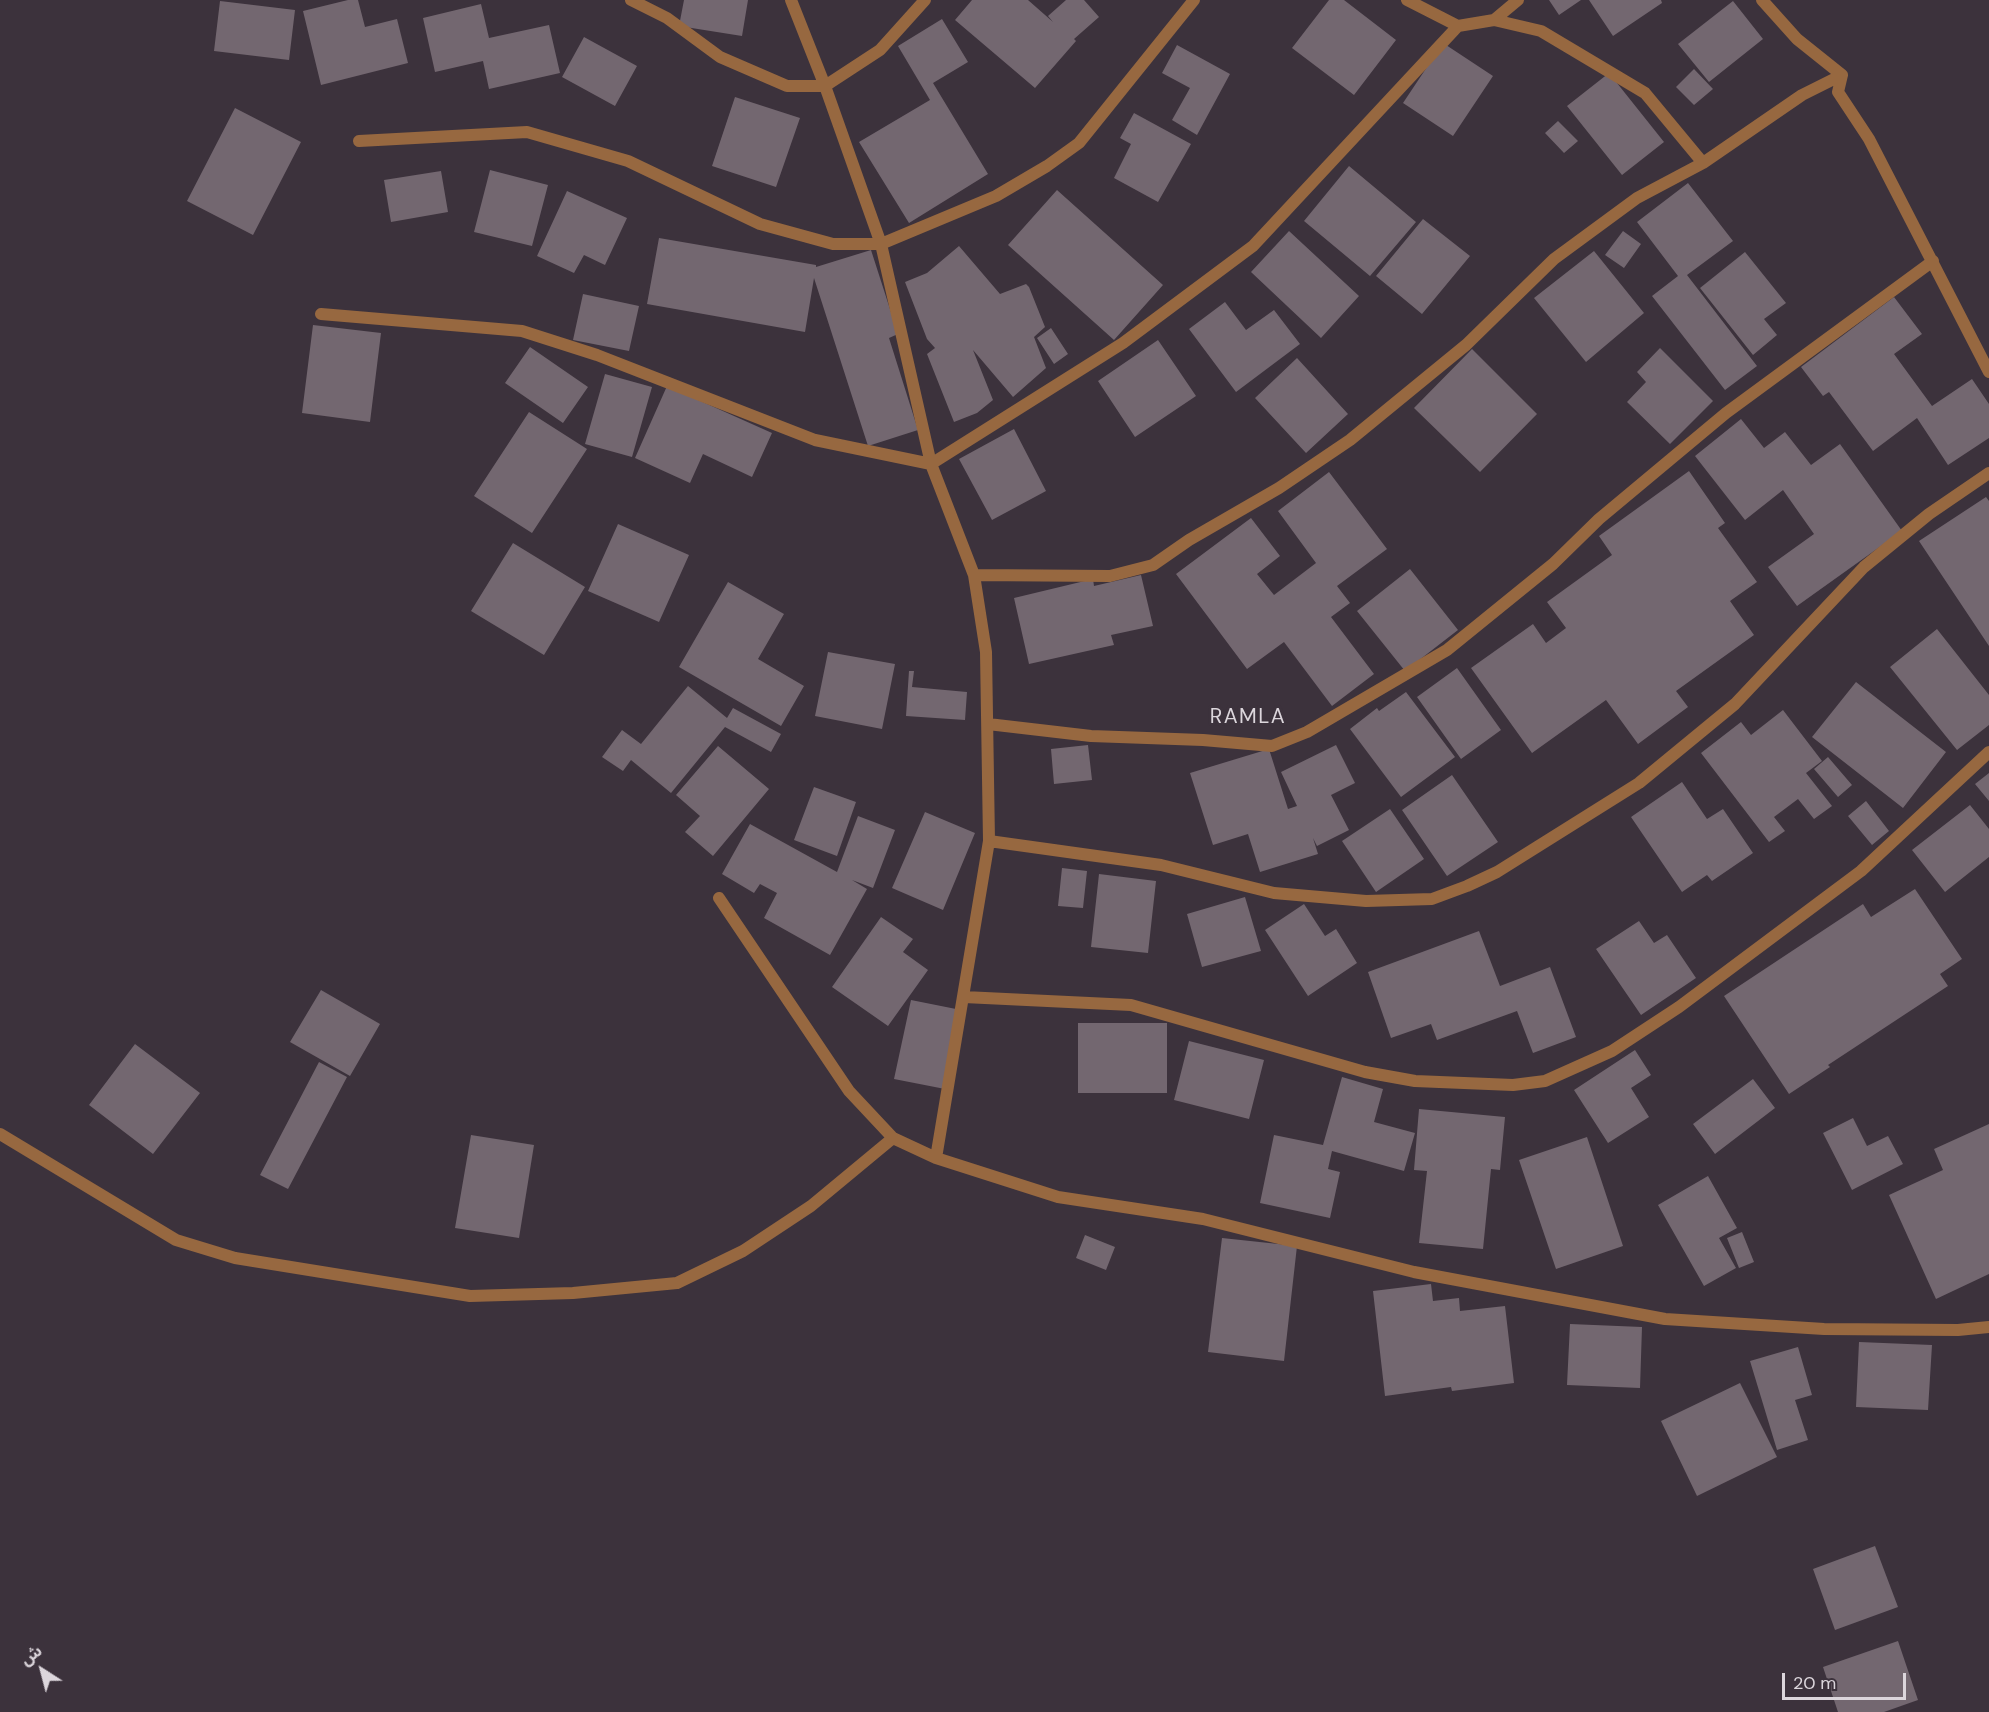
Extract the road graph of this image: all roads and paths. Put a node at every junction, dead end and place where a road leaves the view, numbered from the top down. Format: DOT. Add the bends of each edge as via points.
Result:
graph roads {
  1 [pos="631,0"];
  2 [pos="791,0"];
  3 [pos="925,0"];
  4 [pos="1194,0"];
  5 [pos="1407,0"];
  6 [pos="1518,0"];
  7 [pos="1762,0"];
  8 [pos="1494,20"];
  9 [pos="1458,26"];
  10 [pos="1842,75"];
  11 [pos="825,86"];
  12 [pos="359,141"];
  13 [pos="1703,163"];
  14 [pos="880,244"];
  15 [pos="1932,261"];
  16 [pos="321,314"];
  17 [pos="1989,372"];
  18 [pos="931,464"];
  19 [pos="1989,473"];
  20 [pos="974,575"];
  21 [pos="988,724"];
  22 [pos="1989,752"];
  23 [pos="989,842"];
  24 [pos="719,898"];
  25 [pos="964,998"];
  26 [pos="0,1134"];
  27 [pos="894,1138"];
  28 [pos="936,1158"];
  29 [pos="1989,1327"];
  1 -- 11 [label="street" via="667,18 720,57 787,86"];
  2 -- 11 [label="street"];
  3 -- 11 [label="street" via="880,50"];
  4 -- 14 [label="street" via="1079,143 996,196"];
  5 -- 9 [label="street"];
  6 -- 8 [label="street"];
  7 -- 10 [label="street" via="1797,39"];
  8 -- 9 [label="street"];
  8 -- 13 [label="street" via="1540,31 1645,93"];
  9 -- 18 [label="street" via="1253,246 1123,343"];
  10 -- 13 [label="street" via="1802,95"];
  10 -- 15 [label="street" via="1838,92 1869,139"];
  11 -- 14 [label="street"];
  12 -- 14 [label="street" via="527,132 628,161 760,224 833,244"];
  13 -- 20 [label="street" via="1637,198 1554,259 1466,345 1350,440 1153,566 1110,576"];
  14 -- 18 [label="street"];
  15 -- 17 [label="street"];
  15 -- 21 [label="street" via="1726,413 1599,519 1553,564 1447,650 1307,732 1272,746 1091,736"];
  16 -- 18 [label="street" via="522,331 597,355 815,440"];
  18 -- 20 [label="street"];
  19 -- 23 [label="street" via="1929,514 1864,567 1735,704 1639,783 1497,872 1432,899 1366,901 1274,893 1161,865"];
  20 -- 21 [label="street" via="986,652"];
  21 -- 23 [label="street"];
  22 -- 25 [label="street" via="1861,871 1679,1007 1612,1051 1545,1081 1513,1085 1415,1081 1365,1072 1131,1005"];
  23 -- 25 [label="street"];
  24 -- 27 [label="street" via="849,1091"];
  25 -- 28 [label="street"];
  26 -- 27 [label="street" via="176,1240 235,1258 470,1296 573,1293 677,1283 743,1251 811,1206"];
  27 -- 28 [label="street"];
  28 -- 29 [label="street" via="1058,1197 1203,1220 1414,1272 1665,1319 1824,1329"];
}
